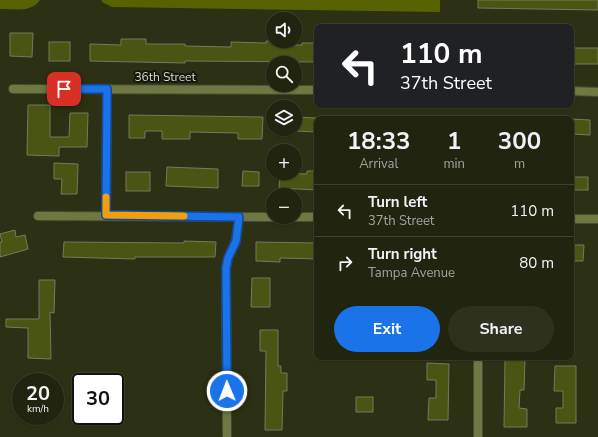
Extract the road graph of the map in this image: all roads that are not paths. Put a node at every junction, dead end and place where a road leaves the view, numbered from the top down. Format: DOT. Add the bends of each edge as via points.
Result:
graph roads {
  1 [pos="13,89"];
  2 [pos="107,89"];
  3 [pos="314,90"];
  4 [pos="574,92"];
  5 [pos="598,92"];
  6 [pos="106,215"];
  7 [pos="38,216"];
  8 [pos="239,217"];
  9 [pos="266,217"];
  10 [pos="302,217"];
  11 [pos="314,217"];
  12 [pos="574,219"];
  13 [pos="598,219"];
  14 [pos="478,360"];
  15 [pos="227,437"];
  16 [pos="478,437"];
  1 -- 2 [label="street, 36th Street"];
  2 -- 3 [label="street, 36th Street"];
  2 -- 6 [label="street"];
  4 -- 5 [label="street"];
  6 -- 7 [label="street"];
  6 -- 8 [label="street"];
  8 -- 9 [label="street"];
  8 -- 15 [label="street" via="236,241 226,268"];
  10 -- 11 [label="street"];
  12 -- 13 [label="street"];
  14 -- 16 [label="street"];
}
